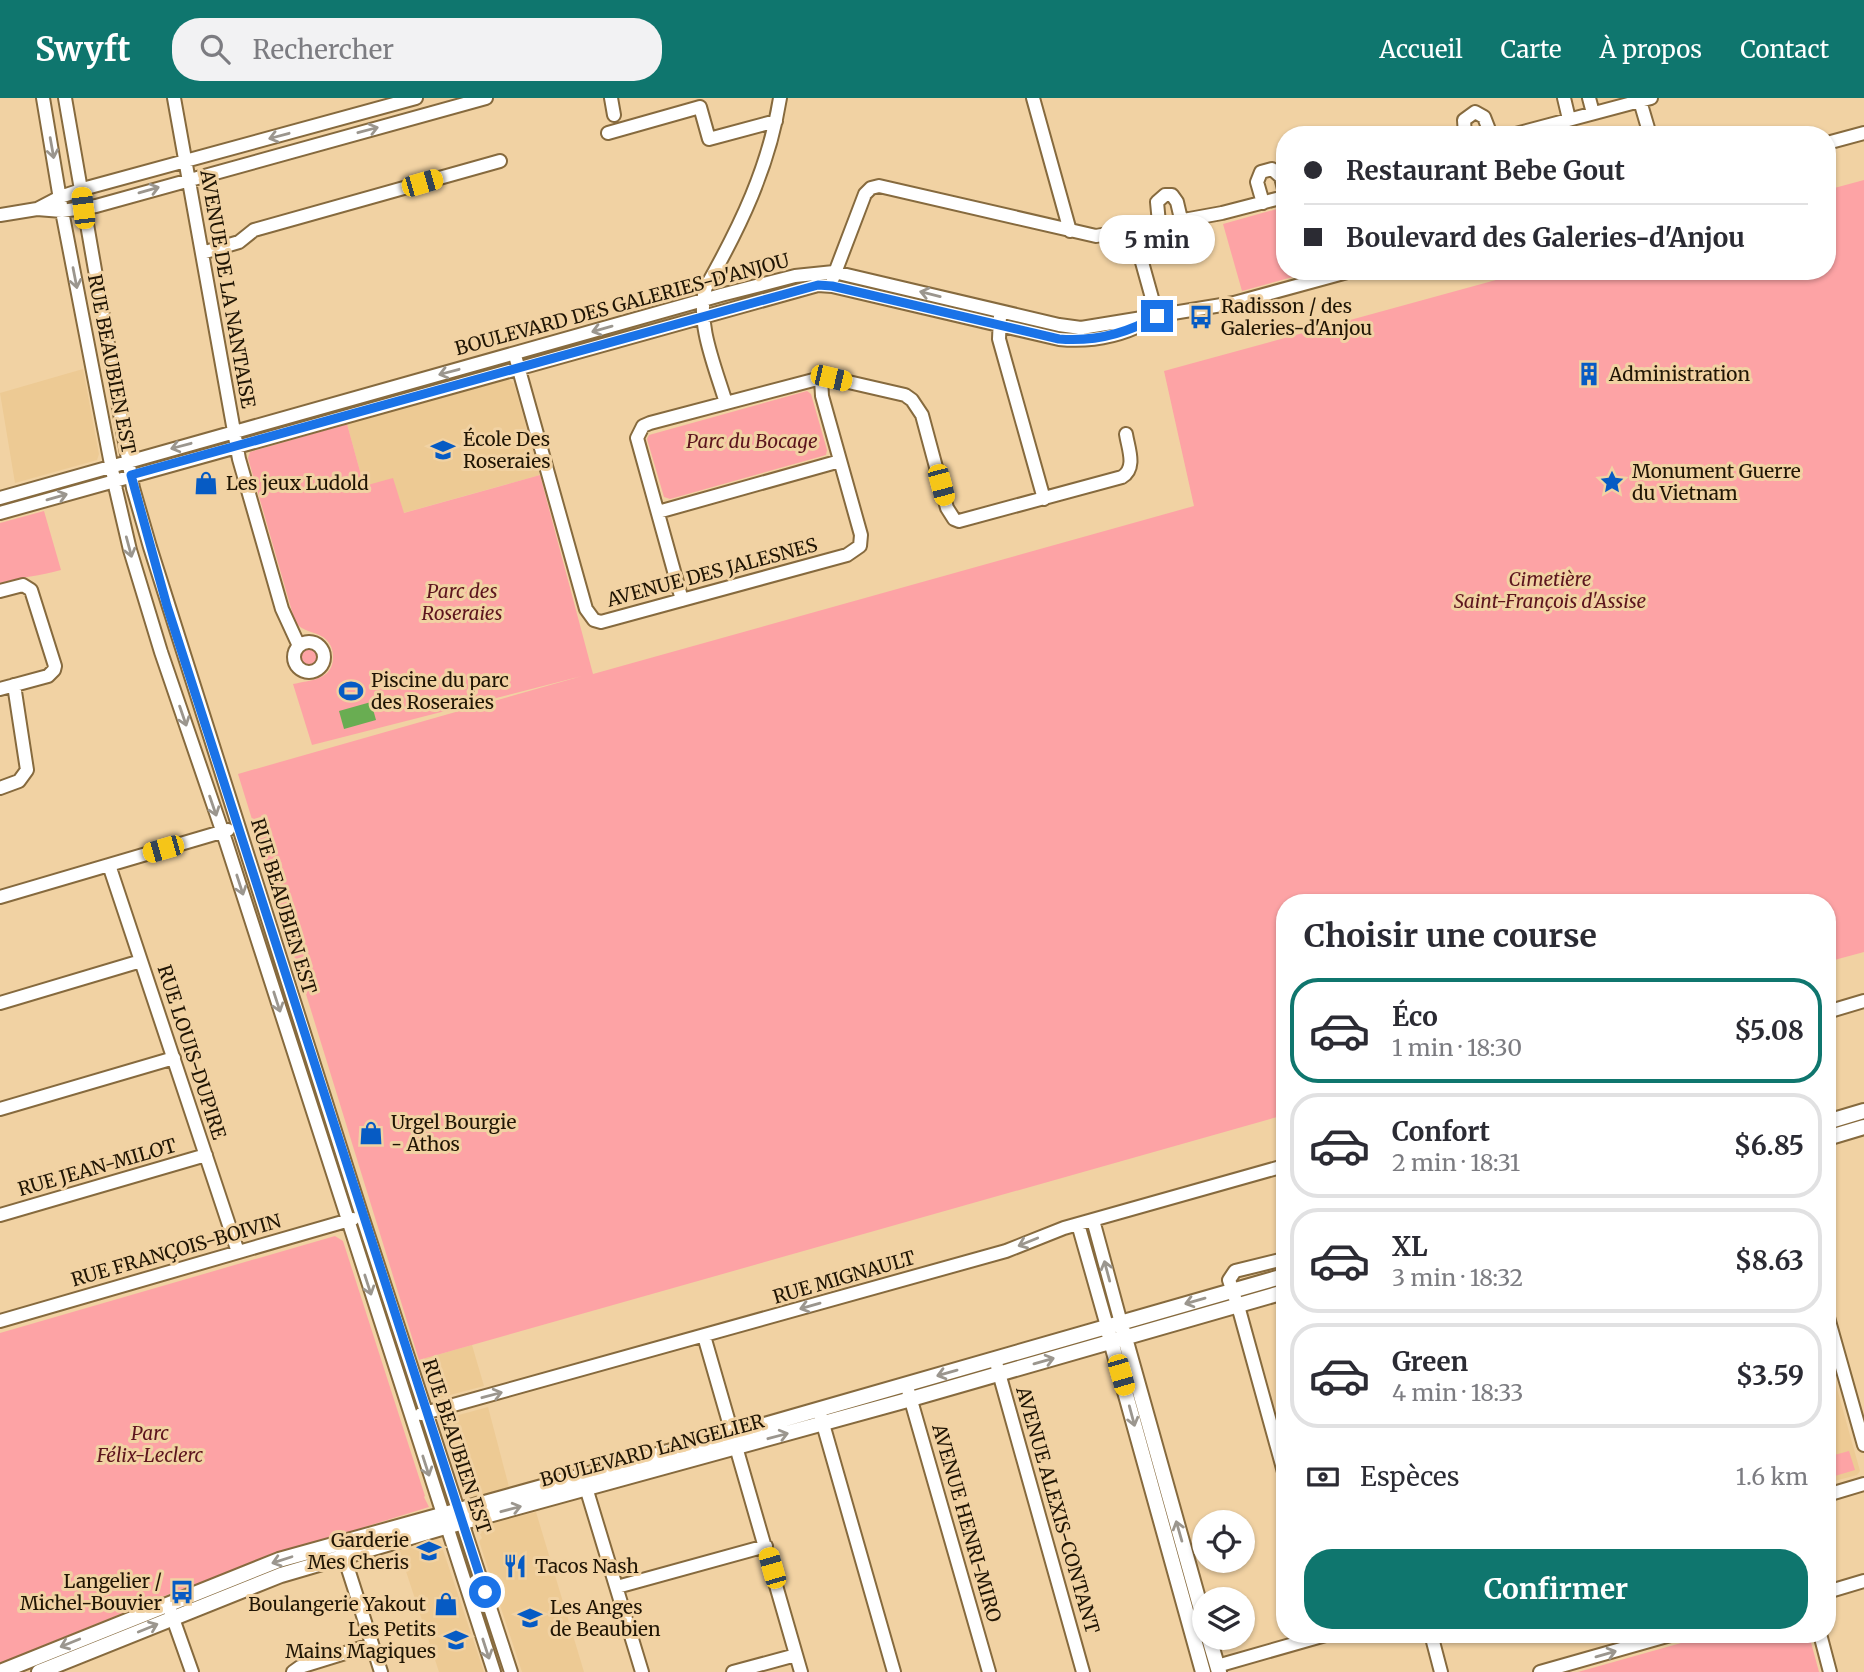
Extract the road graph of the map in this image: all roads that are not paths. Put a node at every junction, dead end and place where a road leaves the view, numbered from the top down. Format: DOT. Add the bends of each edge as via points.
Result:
graph roads {
  1 [pos="43,98"];
  2 [pos="65,98"];
  3 [pos="174,98"];
  4 [pos="415,98"];
  5 [pos="486,98"];
  6 [pos="611,98"];
  7 [pos="780,98"];
  8 [pos="1032,98"];
  9 [pos="1564,98"];
  10 [pos="1589,98"];
  11 [pos="1645,99"];
  12 [pos="1593,113"];
  13 [pos="614,115"];
  14 [pos="1569,119"];
  15 [pos="776,121"];
  16 [pos="1464,126"];
  17 [pos="1487,126"];
  18 [pos="1544,126"];
  19 [pos="1649,126"];
  20 [pos="608,133"];
  21 [pos="1864,133"];
  22 [pos="1836,141"];
  23 [pos="186,161"];
  24 [pos="500,161"];
  25 [pos="1276,171"];
  26 [pos="188,179"];
  27 [pos="81,190"];
  28 [pos="60,197"];
  29 [pos="1276,199"];
  30 [pos="1263,203"];
  31 [pos="83,208"];
  32 [pos="37,209"];
  33 [pos="62,211"];
  34 [pos="0,215"];
  35 [pos="1181,219"];
  36 [pos="1159,223"];
  37 [pos="1133,230"];
  38 [pos="1070,231"];
  39 [pos="202,253"];
  40 [pos="834,272"];
  41 [pos="1318,280"];
  42 [pos="832,286"];
  43 [pos="701,301"];
  44 [pos="702,316"];
  45 [pos="1157,316"];
  46 [pos="1000,318"];
  47 [pos="515,354"];
  48 [pos="519,367"];
  49 [pos="821,379"];
  50 [pos="726,402"];
  51 [pos="234,431"];
  52 [pos="1126,434"];
  53 [pos="236,447"];
  54 [pos="129,460"];
  55 [pos="840,461"];
  56 [pos="112,466"];
  57 [pos="131,475"];
  58 [pos="114,481"];
  59 [pos="0,498"];
  60 [pos="1044,499"];
  61 [pos="658,512"];
  62 [pos="0,513"];
  63 [pos="0,591"];
  64 [pos="682,600"];
  65 [pos="180,645"];
  66 [pos="299,646"];
  67 [pos="161,652"];
  68 [pos="14,685"];
  69 [pos="0,689"];
  70 [pos="0,788"];
  71 [pos="239,826"];
  72 [pos="222,832"];
  73 [pos="109,865"];
  74 [pos="0,897"];
  75 [pos="272,933"];
  76 [pos="256,937"];
  77 [pos="141,961"];
  78 [pos="1864,1001"];
  79 [pos="0,1003"];
  80 [pos="1836,1009"];
  81 [pos="174,1058"];
  82 [pos="0,1109"];
  83 [pos="1864,1111"];
  84 [pos="1836,1119"];
  85 [pos="1864,1127"];
  86 [pos="1836,1135"];
  87 [pos="206,1156"];
  88 [pos="1276,1168"];
  89 [pos="0,1215"];
  90 [pos="362,1216"];
  91 [pos="347,1220"];
  92 [pos="1093,1220"];
  93 [pos="1079,1224"];
  94 [pos="238,1252"];
  95 [pos="1276,1261"];
  96 [pos="1276,1278"];
  97 [pos="1233,1291"];
  98 [pos="1276,1294"];
  99 [pos="1238,1306"];
  100 [pos="0,1321"];
  101 [pos="1114,1324"];
  102 [pos="704,1336"];
  103 [pos="1118,1339"];
  104 [pos="1836,1346"];
  105 [pos="998,1366"];
  106 [pos="909,1392"];
  107 [pos="426,1413"];
  108 [pos="411,1417"];
  109 [pos="821,1417"];
  110 [pos="734,1441"];
  111 [pos="1276,1443"];
  112 [pos="1864,1445"];
  113 [pos="585,1482"];
  114 [pos="1864,1484"];
  115 [pos="1836,1492"];
  116 [pos="459,1516"];
  117 [pos="444,1521"];
  118 [pos="766,1546"];
  119 [pos="342,1550"];
  120 [pos="1864,1581"];
  121 [pos="617,1587"];
  122 [pos="1194,1587"];
  123 [pos="1836,1589"];
  124 [pos="171,1611"];
  125 [pos="1300,1643"];
  126 [pos="1433,1643"];
  127 [pos="1642,1643"];
  128 [pos="1822,1643"];
  129 [pos="371,1645"];
  130 [pos="1210,1650"];
  131 [pos="796,1655"];
  132 [pos="1213,1670"];
  133 [pos="0,1672"];
  134 [pos="39,1672"];
  135 [pos="192,1672"];
  136 [pos="293,1672"];
  137 [pos="381,1672"];
  138 [pos="494,1672"];
  139 [pos="512,1672"];
  140 [pos="642,1672"];
  141 [pos="733,1672"];
  142 [pos="801,1672"];
  143 [pos="894,1672"];
  144 [pos="989,1672"];
  145 [pos="1083,1672"];
  146 [pos="1441,1672"];
  147 [pos="1540,1672"];
  148 [pos="1830,1672"];
  1 -- 28 [label="street, RUE BEAUBIEN EST, one-way"];
  2 -- 27 [label="street, RUE BEAUBIEN EST"];
  3 -- 23 [label="street, AVENUE DE LA NANTAISE"];
  4 -- 23 [label="street, one-way"];
  26 -- 5 [label="street, one-way"];
  6 -- 13 [label="street"];
  7 -- 15 [label="street"];
  8 -- 38 [label="street"];
  9 -- 14 [label="street"];
  10 -- 12 [label="street"];
  11 -- 12 [label="street"];
  11 -- 19 [label="street"];
  12 -- 14 [label="street"];
  14 -- 18 [label="street"];
  15 -- 20 [label="street" via="709,139 700,107"];
  15 -- 43 [label="street" via="750,203"];
  16 -- 17 [label="street" via="1464,120 1475,113"];
  21 -- 22 [label="street"];
  23 -- 26 [label="street, AVENUE DE LA NANTAISE"];
  23 -- 27 [label="street"];
  24 -- 39 [label="street" via="254,230 239,242"];
  25 -- 30 [label="street" via="1261,172 1257,182"];
  31 -- 26 [label="street, one-way"];
  26 -- 39 [label="street, AVENUE DE LA NANTAISE"];
  27 -- 28 [label="street"];
  27 -- 31 [label="street, RUE BEAUBIEN EST"];
  28 -- 32 [label="street"];
  28 -- 33 [label="street, RUE BEAUBIEN EST"];
  29 -- 30 [label="street"];
  30 -- 35 [label="street"];
  31 -- 33 [label="street"];
  31 -- 54 [label="street, RUE BEAUBIEN EST"];
  32 -- 33 [label="street"];
  32 -- 34 [label="street"];
  33 -- 56 [label="street, RUE BEAUBIEN EST, one-way"];
  35 -- 36 [label="street"];
  35 -- 36 [label="street" via="1174,197 1165,195 1157,202"];
  36 -- 37 [label="street"];
  37 -- 38 [label="street" via="1097,236"];
  37 -- 45 [label="street"];
  38 -- 40 [label="street" via="879,186 865,194"];
  39 -- 51 [label="street, AVENUE DE LA NANTAISE"];
  40 -- 42 [label="street"];
  40 -- 43 [label="street, BOULEVARD DES GALERIES-D'ANJOU" via="795,276"];
  46 -- 40 [label="street, BOULEVARD DES GALERIES-D'ANJOU, one-way"];
  41 -- 45 [label="street, BOULEVARD DES GALERIES-D'ANJOU" via="1234,303"];
  42 -- 44 [label="street, BOULEVARD DES GALERIES-D'ANJOU" via="808,287"];
  42 -- 46 [label="street, BOULEVARD DES GALERIES-D'ANJOU"];
  43 -- 44 [label="street"];
  43 -- 47 [label="street, BOULEVARD DES GALERIES-D'ANJOU, one-way"];
  44 -- 48 [label="street, BOULEVARD DES GALERIES-D'ANJOU"];
  44 -- 50 [label="street"];
  45 -- 46 [label="street, BOULEVARD DES GALERIES-D'ANJOU" via="1119,334 1077,340 1059,339"];
  46 -- 60 [label="street" via="999,339"];
  47 -- 48 [label="street, AVENUE DES JALESNES"];
  47 -- 51 [label="street, BOULEVARD DES GALERIES-D'ANJOU, one-way"];
  48 -- 53 [label="street, BOULEVARD DES GALERIES-D'ANJOU"];
  48 -- 64 [label="street, AVENUE DES JALESNES" via="590,615 594,620 609,621"];
  49 -- 50 [label="street"];
  49 -- 55 [label="street, AVENUE DES JALESNES"];
  49 -- 60 [label="street" via="912,400 922,415 954,519 967,520"];
  50 -- 61 [label="street" via="650,423 639,432"];
  51 -- 53 [label="street, AVENUE DE LA NANTAISE"];
  51 -- 54 [label="street, BOULEVARD DES GALERIES-D'ANJOU, one-way"];
  52 -- 60 [label="street" via="1131,464 1127,474"];
  53 -- 57 [label="street, BOULEVARD DES GALERIES-D'ANJOU"];
  53 -- 66 [label="street, AVENUE DE LA NANTAISE" via="282,609"];
  54 -- 56 [label="street, BOULEVARD DES GALERIES-D'ANJOU"];
  54 -- 57 [label="street, RUE BEAUBIEN EST"];
  55 -- 61 [label="street"];
  55 -- 64 [label="street, AVENUE DES JALESNES" via="860,546 847,555"];
  56 -- 58 [label="street, RUE BEAUBIEN EST"];
  56 -- 59 [label="street, BOULEVARD DES GALERIES-D'ANJOU"];
  57 -- 58 [label="street, BOULEVARD DES GALERIES-D'ANJOU"];
  57 -- 65 [label="street, RUE BEAUBIEN EST"];
  62 -- 58 [label="street, BOULEVARD DES GALERIES-D'ANJOU, one-way"];
  58 -- 67 [label="street, RUE BEAUBIEN EST, one-way"];
  61 -- 64 [label="street"];
  63 -- 68 [label="street" via="23,585 31,590 55,666 48,676"];
  65 -- 67 [label="street"];
  65 -- 71 [label="street, RUE BEAUBIEN EST"];
  67 -- 72 [label="street, RUE BEAUBIEN EST, one-way"];
  68 -- 69 [label="street"];
  68 -- 70 [label="street" via="27,770 19,781"];
  71 -- 72 [label="street"];
  71 -- 75 [label="street, RUE BEAUBIEN EST"];
  72 -- 73 [label="street"];
  72 -- 76 [label="street, RUE BEAUBIEN EST, one-way"];
  73 -- 74 [label="street"];
  73 -- 77 [label="street, RUE LOUIS-DUPIRE"];
  75 -- 76 [label="street"];
  75 -- 90 [label="street, RUE BEAUBIEN EST"];
  76 -- 91 [label="street, RUE BEAUBIEN EST, one-way"];
  77 -- 79 [label="street"];
  77 -- 81 [label="street, RUE LOUIS-DUPIRE"];
  78 -- 80 [label="street"];
  81 -- 82 [label="street"];
  81 -- 87 [label="street, RUE LOUIS-DUPIRE"];
  83 -- 84 [label="main road"];
  85 -- 86 [label="main road"];
  87 -- 89 [label="street, RUE JEAN-MILOT"];
  87 -- 94 [label="street, RUE LOUIS-DUPIRE"];
  88 -- 92 [label="street, RUE MIGNAULT"];
  90 -- 91 [label="street, RUE FRANÇOIS-BOIVIN"];
  90 -- 107 [label="street, RUE BEAUBIEN EST"];
  91 -- 94 [label="street, RUE FRANÇOIS-BOIVIN"];
  91 -- 108 [label="street, RUE BEAUBIEN EST, one-way"];
  92 -- 93 [label="street, RUE MIGNAULT"];
  101 -- 92 [label="street, one-way"];
  93 -- 101 [label="street"];
  93 -- 102 [label="street, RUE MIGNAULT, one-way" via="1006,1251"];
  94 -- 100 [label="street, RUE FRANÇOIS-BOIVIN"];
  95 -- 97 [label="street" via="1232,1274"];
  96 -- 97 [label="main road, BOULEVARD LANGELIER"];
  97 -- 99 [label="street"];
  97 -- 101 [label="main road, BOULEVARD LANGELIER, one-way"];
  98 -- 99 [label="main road, BOULEVARD LANGELIER"];
  99 -- 103 [label="main road, BOULEVARD LANGELIER"];
  99 -- 111 [label="street"];
  101 -- 103 [label="main road"];
  101 -- 105 [label="main road, BOULEVARD LANGELIER"];
  107 -- 102 [label="street, RUE MIGNAULT, one-way"];
  102 -- 110 [label="street"];
  105 -- 103 [label="main road, BOULEVARD LANGELIER, one-way"];
  122 -- 103 [label="main road, one-way"];
  103 -- 132 [label="main road, one-way"];
  104 -- 112 [label="street"];
  105 -- 106 [label="main road, BOULEVARD LANGELIER"];
  105 -- 145 [label="street, AVENUE ALEXIS-CONTANT"];
  106 -- 109 [label="main road, BOULEVARD LANGELIER"];
  106 -- 144 [label="street, AVENUE HENRI-MIRO"];
  107 -- 108 [label="street, RUE MIGNAULT"];
  107 -- 116 [label="street, RUE BEAUBIEN EST"];
  108 -- 117 [label="street, RUE BEAUBIEN EST, one-way"];
  109 -- 110 [label="main road, BOULEVARD LANGELIER"];
  109 -- 143 [label="street"];
  110 -- 113 [label="main road, BOULEVARD LANGELIER"];
  110 -- 118 [label="street"];
  113 -- 116 [label="main road, BOULEVARD LANGELIER"];
  113 -- 121 [label="street"];
  114 -- 115 [label="street"];
  116 -- 117 [label="main road, BOULEVARD LANGELIER"];
  116 -- 139 [label="street, RUE BEAUBIEN EST"];
  117 -- 119 [label="main road, BOULEVARD LANGELIER"];
  117 -- 138 [label="street, RUE BEAUBIEN EST, one-way"];
  118 -- 121 [label="street"];
  118 -- 131 [label="street"];
  119 -- 124 [label="main road, BOULEVARD LANGELIER" via="279,1560"];
  119 -- 129 [label="street"];
  120 -- 123 [label="street"];
  121 -- 140 [label="street"];
  124 -- 133 [label="main road, BOULEVARD LANGELIER, one-way"];
  134 -- 124 [label="main road, BOULEVARD LANGELIER, one-way"];
  124 -- 135 [label="street"];
  125 -- 132 [label="street"];
  126 -- 146 [label="street"];
  147 -- 127 [label="street, one-way"];
  128 -- 148 [label="street"];
  129 -- 136 [label="street"];
  129 -- 137 [label="street"];
  130 -- 132 [label="main road"];
  131 -- 141 [label="street"];
  131 -- 142 [label="street"];
}
